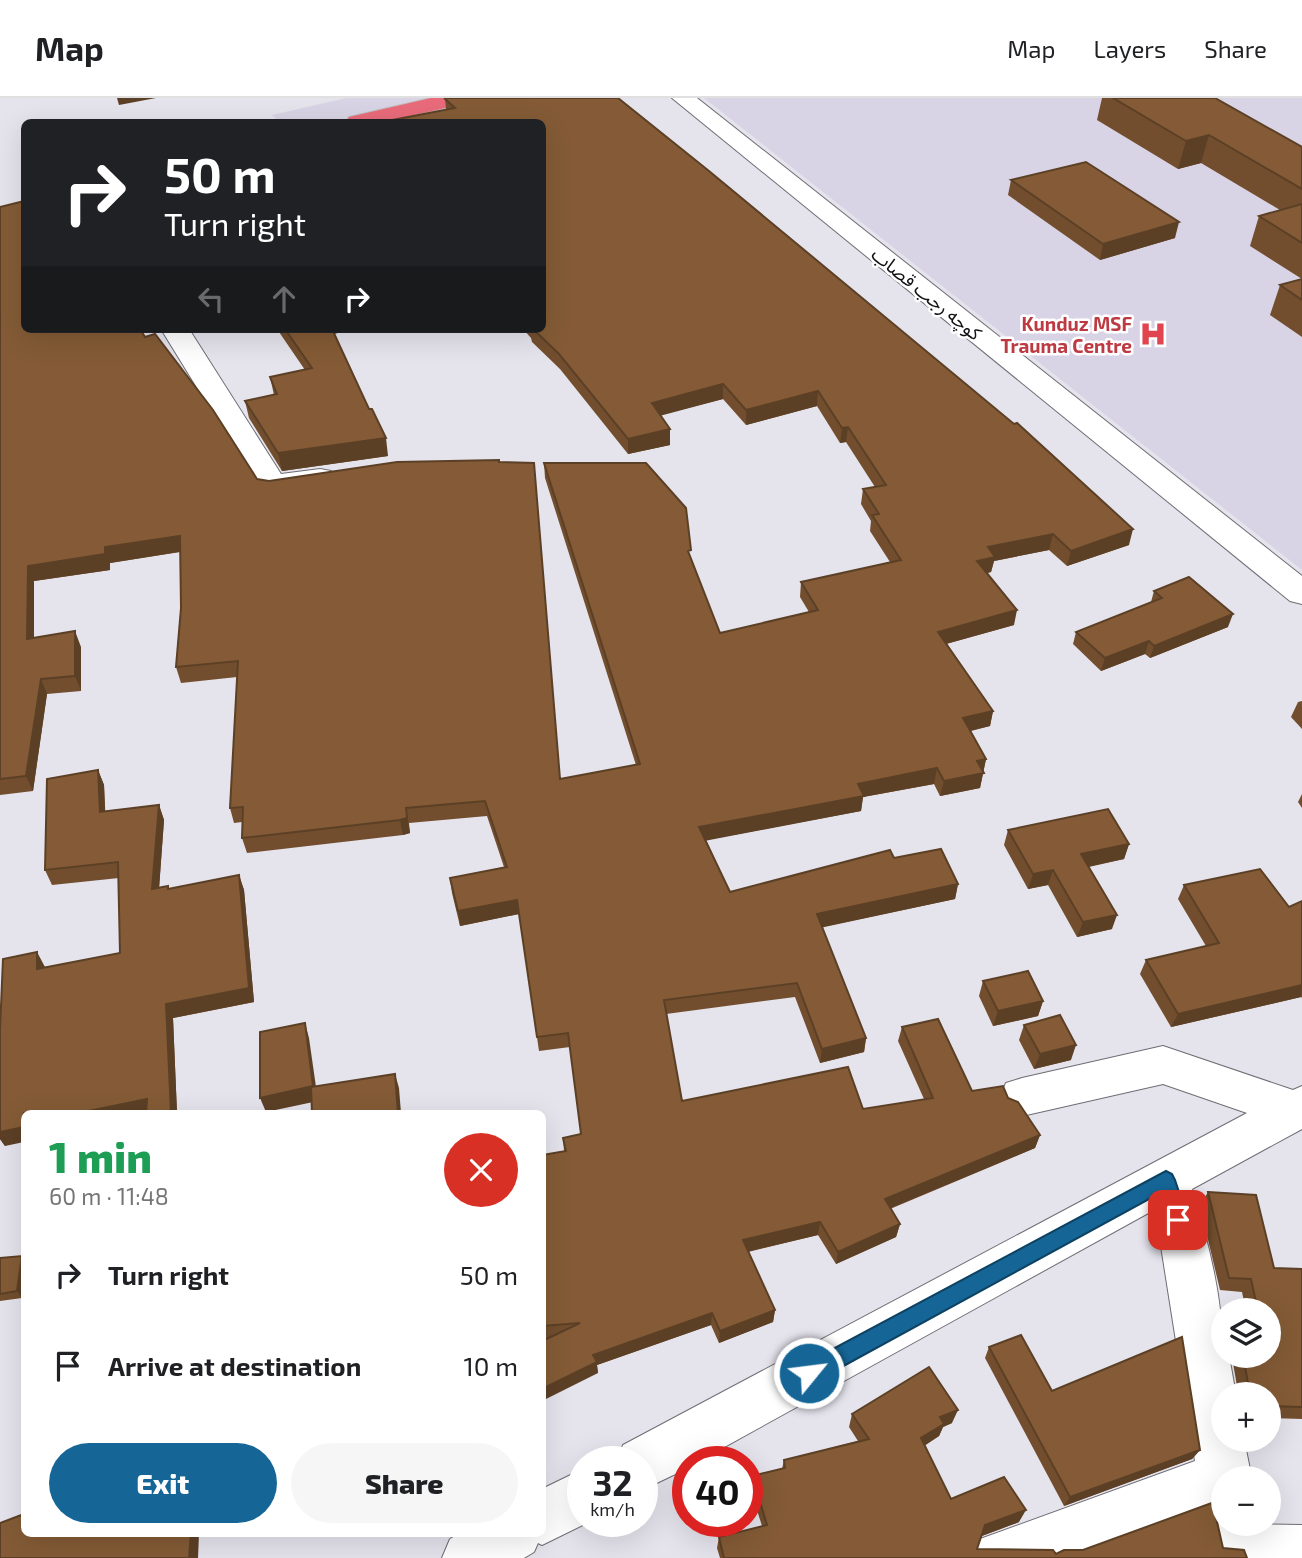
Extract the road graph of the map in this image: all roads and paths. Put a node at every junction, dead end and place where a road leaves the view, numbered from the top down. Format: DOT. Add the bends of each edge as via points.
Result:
graph roads {
  1 [pos="459,98"];
  2 [pos="683,98"];
  3 [pos="370,119"];
  4 [pos="177,333"];
  5 [pos="348,473"];
  6 [pos="1302,593"];
  7 [pos="1022,1097"];
  8 [pos="1298,1108"];
  9 [pos="1166,1180"];
  10 [pos="658,1455"];
  11 [pos="1223,1466"];
  12 [pos="1211,1498"];
  13 [pos="567,1505"];
  14 [pos="546,1516"];
  15 [pos="1237,1536"];
  16 [pos="508,1537"];
  17 [pos="1302,1552"];
  18 [pos="469,1558"];
  19 [pos="999,1558"];
  1 -- 3 [label="highway"];
  2 -- 6 [label="street, کوچه رجب قصاب"];
  4 -- 5 [label="street" via="272,485"];
  7 -- 8 [label="street" via="1163,1065"];
  8 -- 9 [label="street"];
  9 -- 10 [label="street"];
  9 -- 11 [label="street" via="1184,1240"];
  12 -- 19 [label="street"];
  13 -- 14 [label="street"];
  15 -- 17 [label="street" via="1240,1552"];
  16 -- 18 [label="street"];
}
